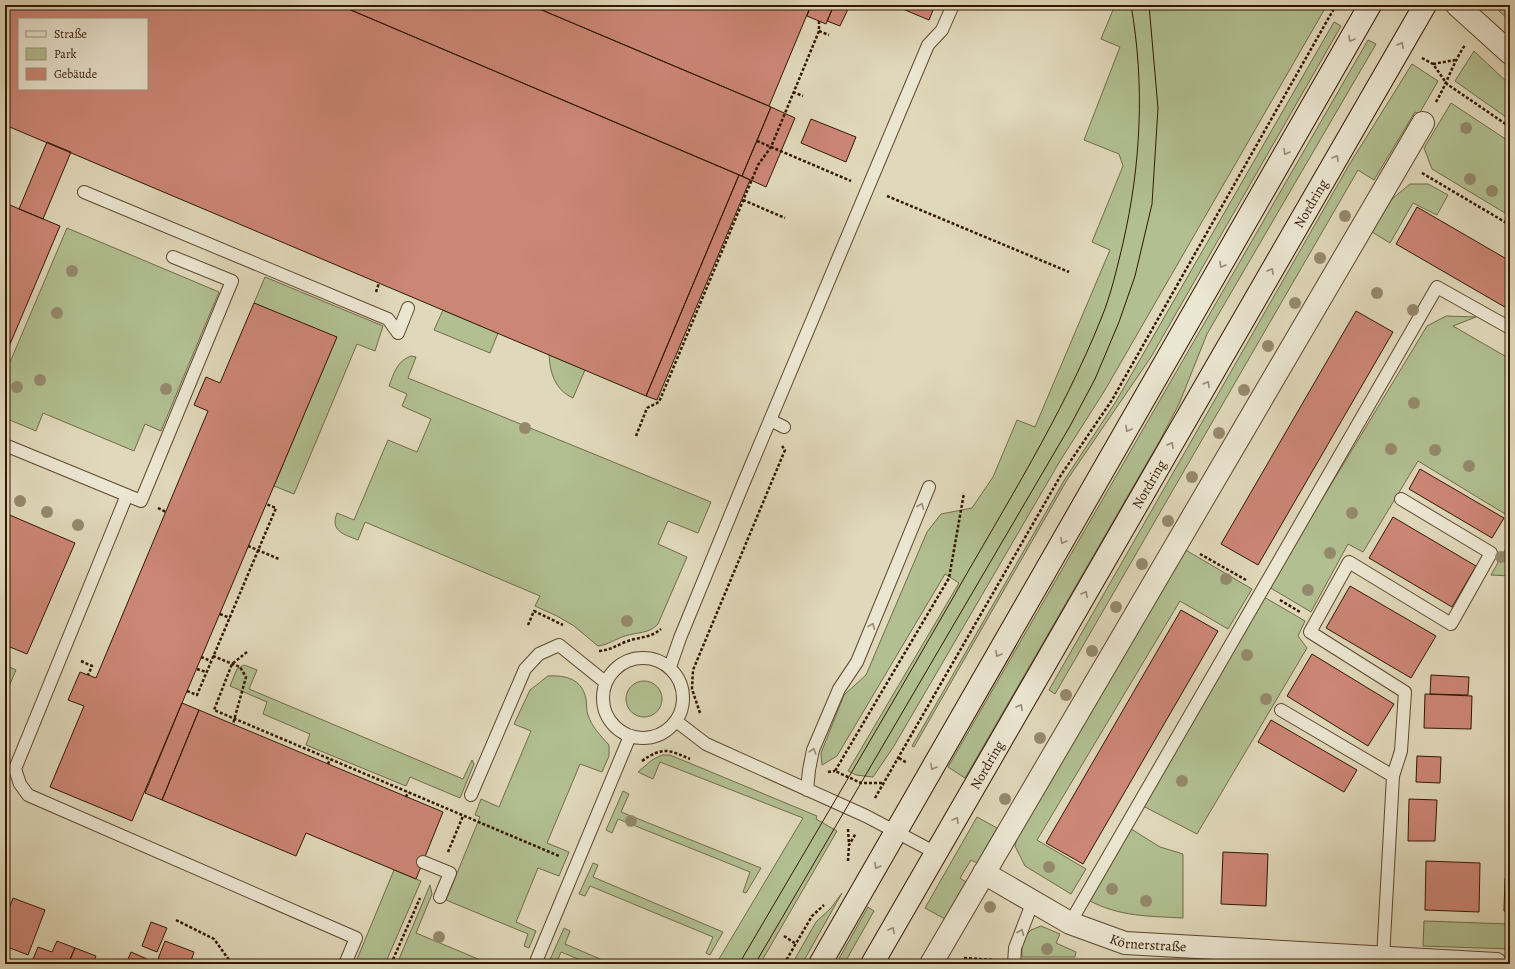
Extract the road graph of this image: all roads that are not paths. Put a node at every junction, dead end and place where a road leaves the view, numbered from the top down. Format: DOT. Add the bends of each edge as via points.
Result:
graph roads {
  1 [pos="952,5"];
  2 [pos="1370,5"];
  3 [pos="1425,5"];
  4 [pos="1457,5"];
  5 [pos="1510,53"];
  6 [pos="1423,123"];
  7 [pos="84,192"];
  8 [pos="173,257"];
  9 [pos="408,308"];
  10 [pos="1510,328"];
  11 [pos="770,420"];
  12 [pos="784,427"];
  13 [pos="5,445"];
  14 [pos="930,487"];
  15 [pos="127,495"];
  16 [pos="1401,499"];
  17 [pos="670,667"];
  18 [pos="605,682"];
  19 [pos="1281,710"];
  20 [pos="676,721"];
  21 [pos="630,736"];
  22 [pos="1393,776"];
  23 [pos="808,790"];
  24 [pos="471,795"];
  25 [pos="896,832"];
  26 [pos="936,853"];
  27 [pos="432,866"];
  28 [pos="984,873"];
  29 [pos="440,897"];
  30 [pos="1033,901"];
  31 [pos="1070,923"];
  32 [pos="1383,958"];
  33 [pos="1347,960"];
  34 [pos="345,964"];
  35 [pos="535,964"];
  36 [pos="820,964"];
  37 [pos="872,964"];
  38 [pos="931,964"];
  39 [pos="1014,964"];
  40 [pos="1496,964"];
  1 -- 11 [label="lane" via="942,30 928,45"];
  2 -- 25 [label="main road, one-way"];
  26 -- 3 [label="main road, Nordring, one-way"];
  4 -- 5 [label="main road"];
  6 -- 28 [label="main road"];
  7 -- 9 [label="lane" via="388,319 398,333"];
  8 -- 15 [label="lane" via="232,281 141,501"];
  10 -- 31 [label="lane" via="1437,287"];
  11 -- 12 [label="lane"];
  11 -- 17 [label="lane"];
  13 -- 15 [label="lane"];
  23 -- 14 [label="lane, one-way" via="813,750 839,689 857,662"];
  15 -- 34 [label="lane" via="15,769 20,784 28,795 356,938"];
  16 -- 22 [label="lane" via="1491,553 1451,624 1349,562 1310,632 1405,692 1401,751"];
  17 -- 18 [label="lane" via="660,661 635,658 624,662"];
  17 -- 20 [label="lane" via="682,687 684,698 682,710"];
  18 -- 21 [label="lane" via="604,706 609,719 618,729"];
  18 -- 24 [label="lane" via="559,646 539,654 525,669"];
  19 -- 22 [label="lane"];
  20 -- 21 [label="lane" via="656,736"];
  20 -- 23 [label="lane" via="706,744"];
  21 -- 35 [label="lane"];
  22 -- 32 [label="lane"];
  23 -- 25 [label="lane"];
  25 -- 26 [label="lane"];
  25 -- 36 [label="main road, one-way"];
  37 -- 26 [label="main road, Nordring, one-way"];
  27 -- 29 [label="lane" via="450,873"];
  28 -- 30 [label="main road, Körnerstraße"];
  28 -- 38 [label="main road"];
  30 -- 31 [label="main road, Körnerstraße"];
  39 -- 30 [label="lane, one-way" via="1015,948"];
  31 -- 33 [label="main road, Körnerstraße" via="1125,943"];
  32 -- 33 [label="main road, Körnerstraße"];
  32 -- 40 [label="main road, Körnerstraße"];
}
